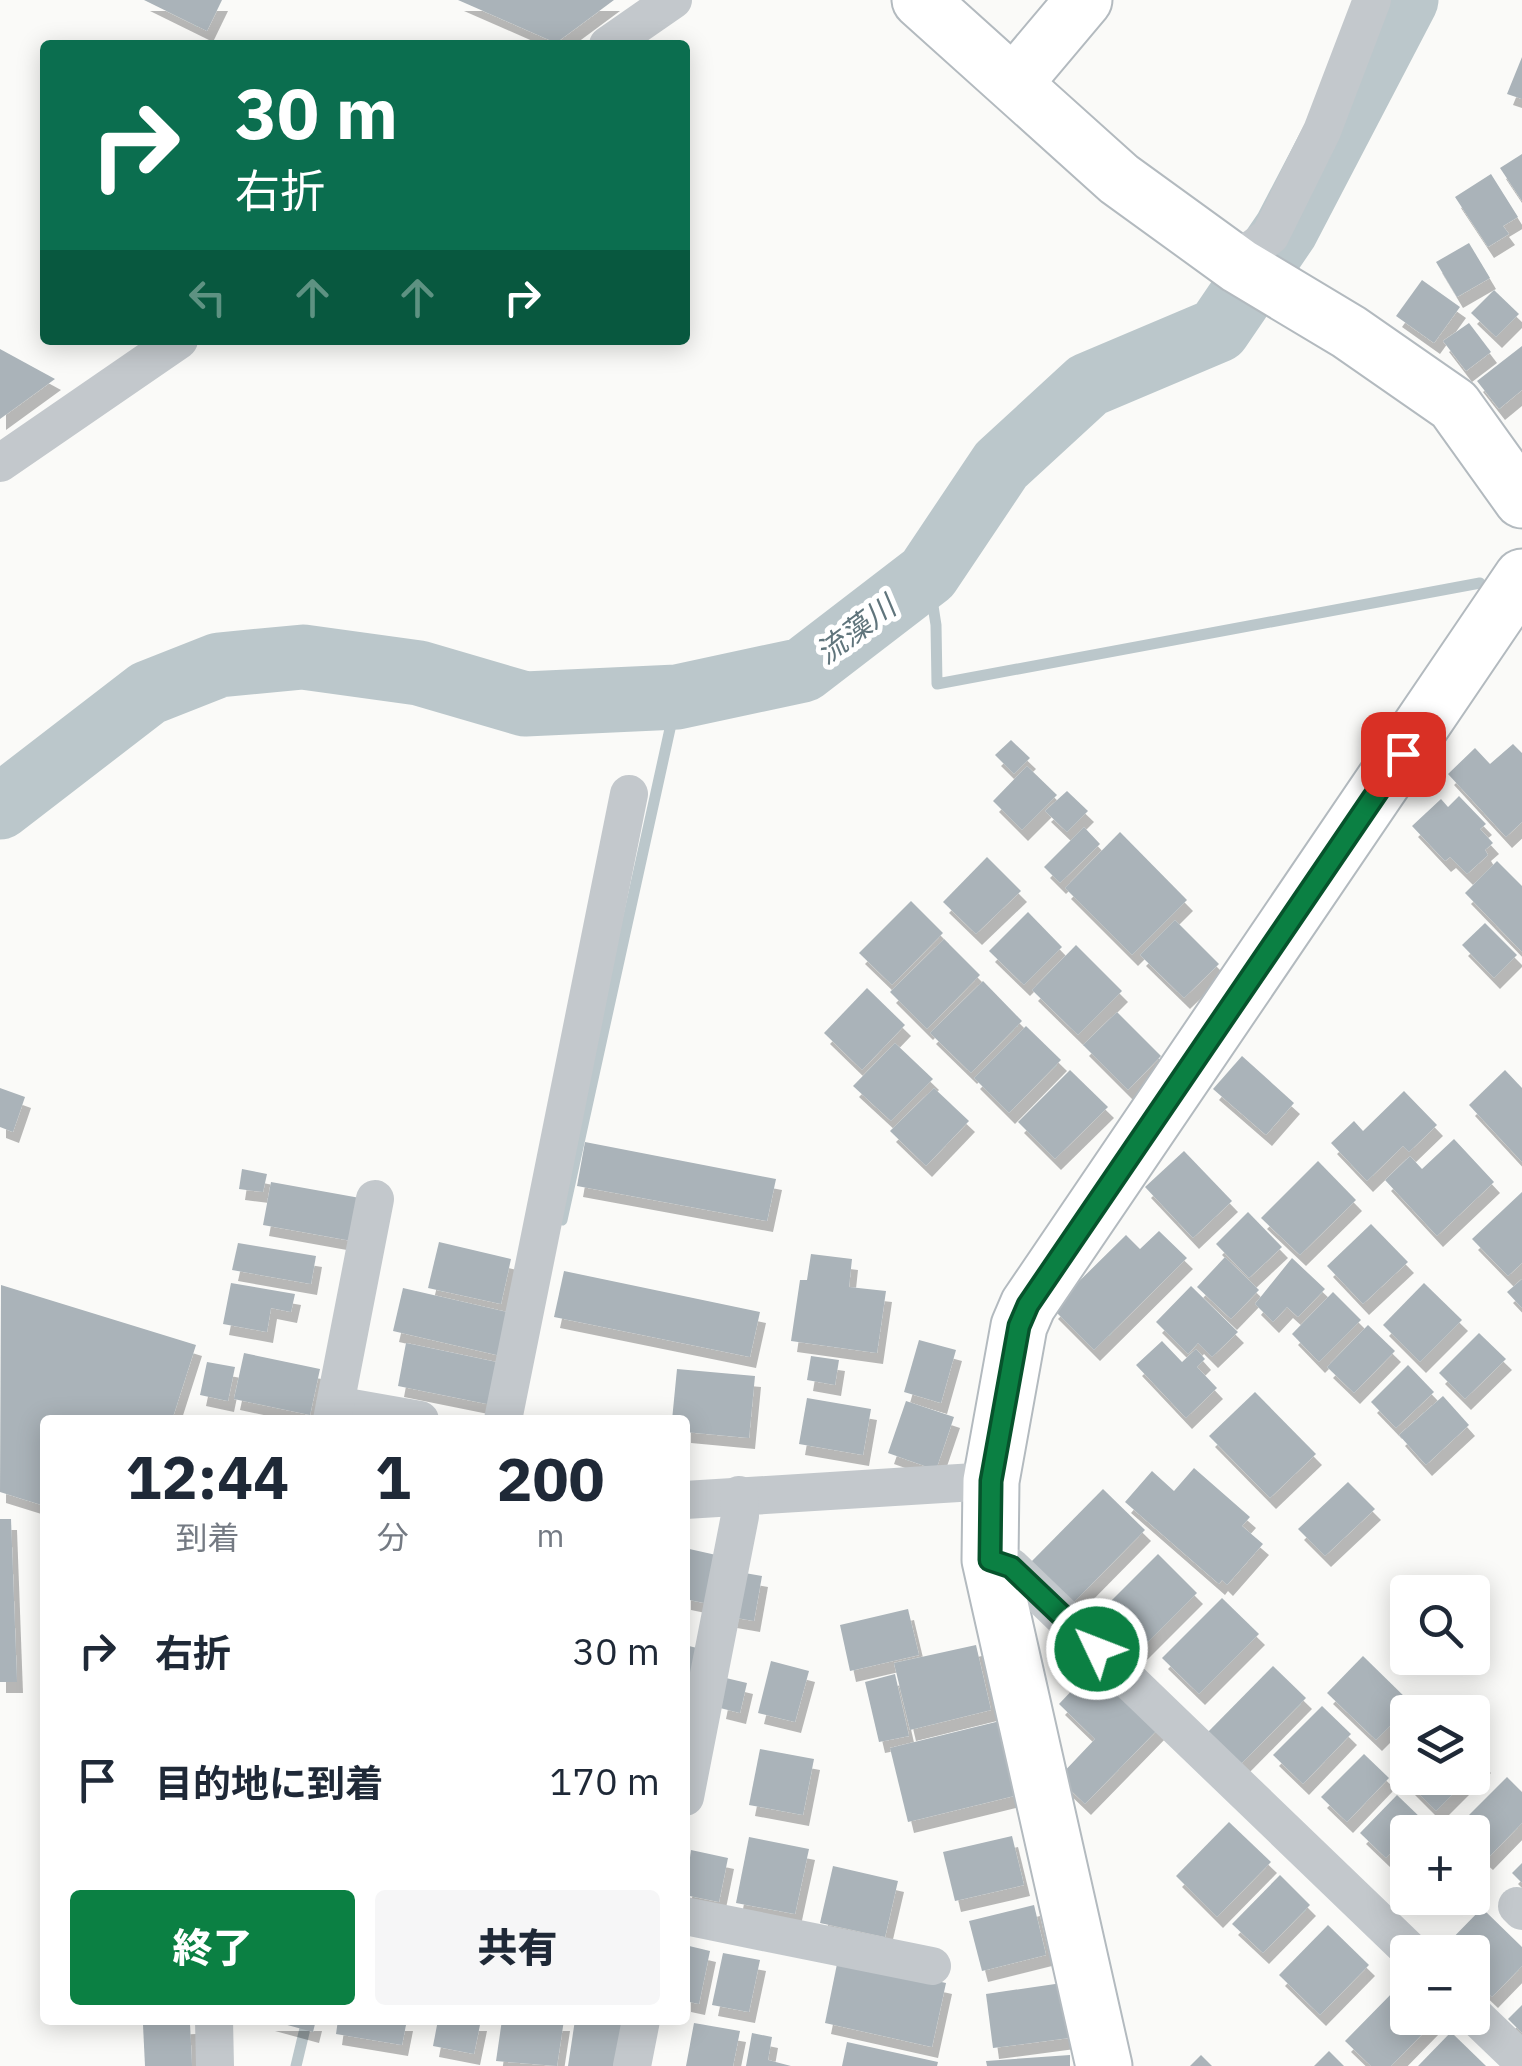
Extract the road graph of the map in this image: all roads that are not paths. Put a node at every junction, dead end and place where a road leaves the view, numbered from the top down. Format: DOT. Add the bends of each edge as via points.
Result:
graph roads {
  1 [pos="673,0"];
  2 [pos="920,0"];
  3 [pos="1084,0"];
  4 [pos="1372,0"];
  5 [pos="615,40"];
  6 [pos="1015,82"];
  7 [pos="1237,264"];
  8 [pos="172,345"];
  9 [pos="0,463"];
  10 [pos="1522,500"];
  11 [pos="1522,577"];
  12 [pos="629,794"];
  13 [pos="374,1199"];
  14 [pos="334,1412"];
  15 [pos="366,1415"];
  16 [pos="504,1415"];
  17 [pos="991,1481"];
  18 [pos="740,1495"];
  19 [pos="690,1500"];
  20 [pos="990,1560"];
  21 [pos="690,1771"];
  22 [pos="690,1917"];
  23 [pos="1393,1935"];
  24 [pos="932,1966"];
  25 [pos="214,2025"];
  26 [pos="640,2025"];
  27 [pos="1490,2030"];
  28 [pos="1522,2061"];
  29 [pos="215,2066"];
  30 [pos="632,2066"];
  31 [pos="1104,2066"];
  1 -- 5 [label="street"];
  2 -- 6 [label="street"];
  3 -- 6 [label="street"];
  4 -- 7 [label="street" via="1322,130 1270,236"];
  6 -- 7 [label="street" via="1119,179"];
  7 -- 10 [label="street" via="1454,405"];
  8 -- 9 [label="street"];
  11 -- 17 [label="street" via="1028,1305"];
  12 -- 16 [label="street"];
  13 -- 14 [label="street"];
  14 -- 15 [label="street"];
  17 -- 18 [label="street"];
  17 -- 20 [label="street"];
  18 -- 19 [label="street"];
  18 -- 21 [label="street"];
  20 -- 23 [label="street" via="1011,1567"];
  20 -- 31 [label="street"];
  22 -- 24 [label="street"];
  25 -- 29 [label="street"];
  26 -- 30 [label="street"];
  27 -- 28 [label="street"];
}
